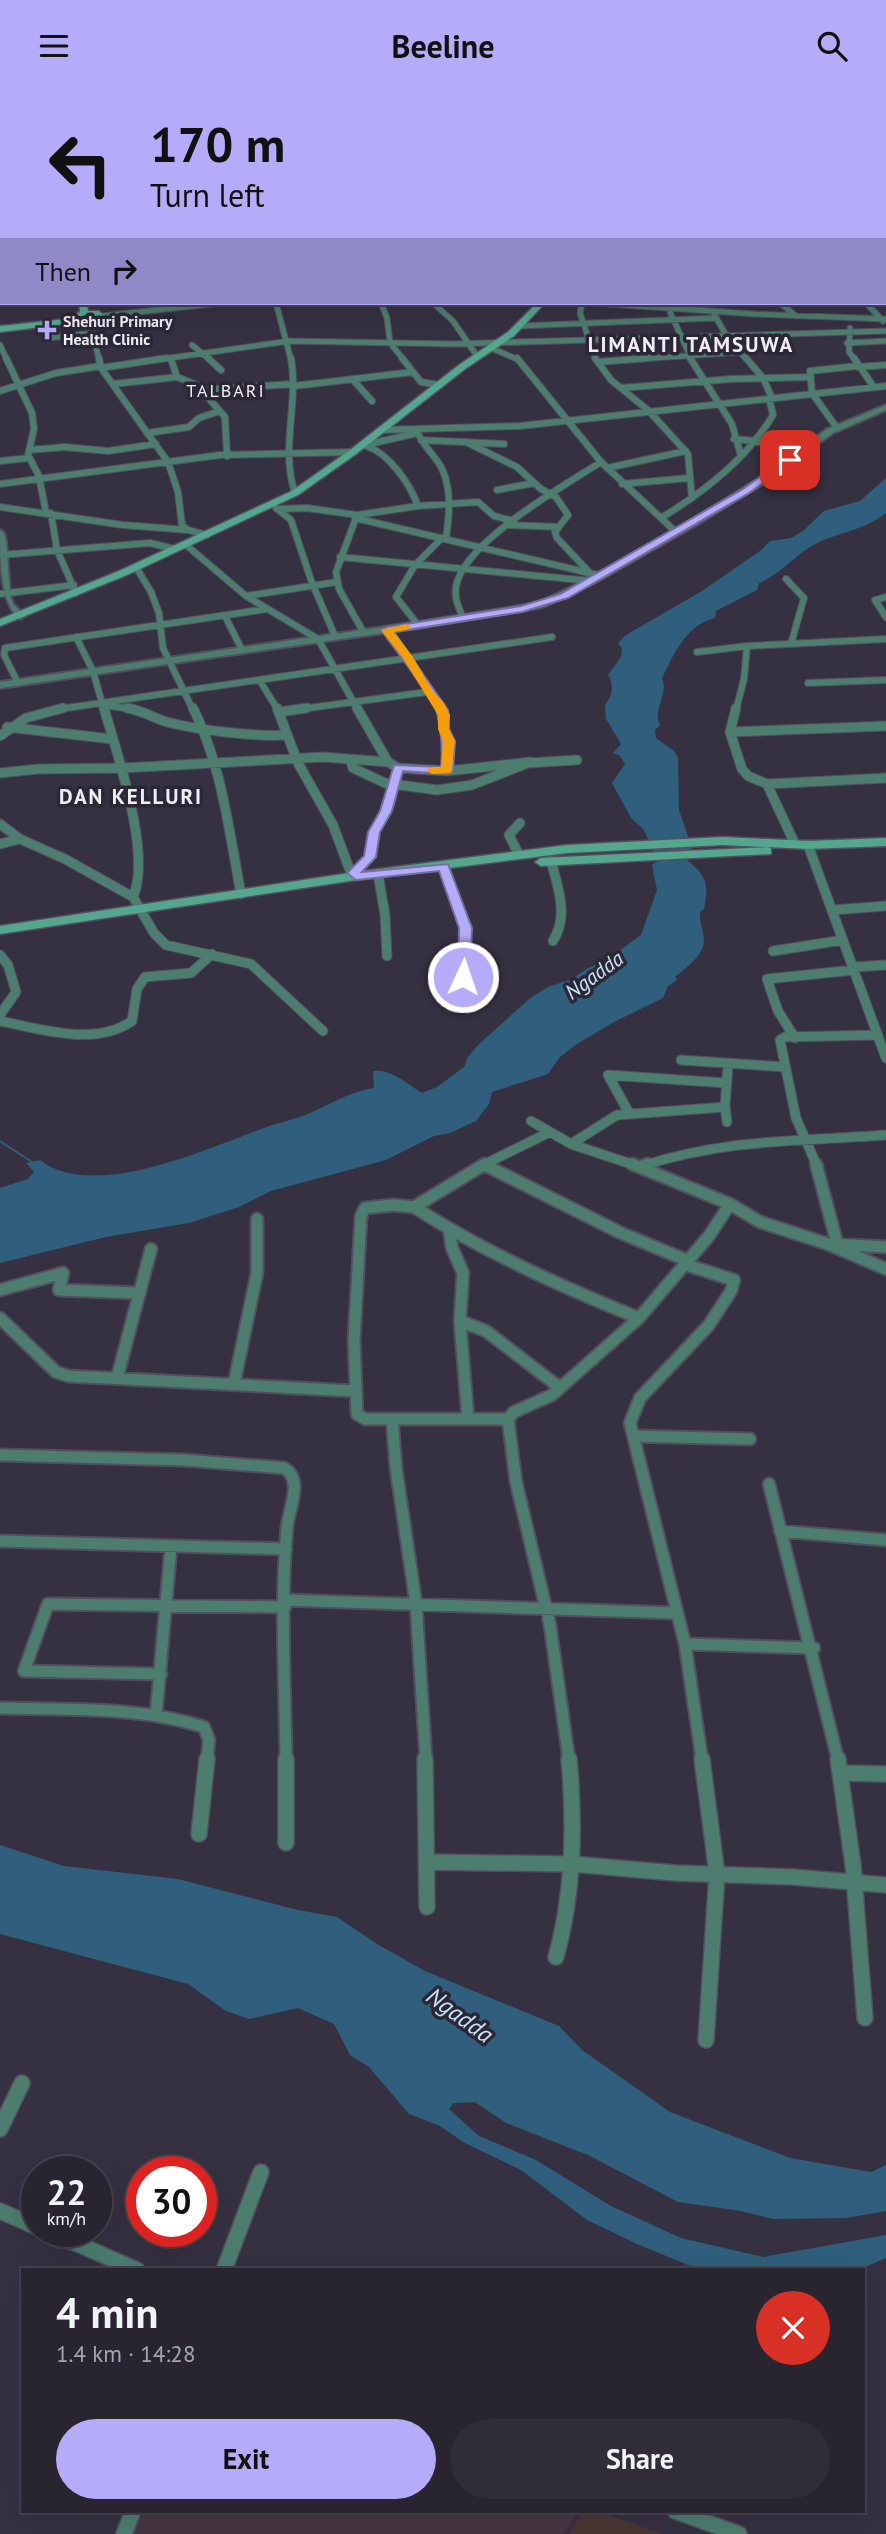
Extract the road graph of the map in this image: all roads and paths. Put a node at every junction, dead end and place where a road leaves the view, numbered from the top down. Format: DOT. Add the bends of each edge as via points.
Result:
graph roads {
  1 [pos="84,305"];
  2 [pos="200,305"];
  3 [pos="277,305"];
  4 [pos="382,305"];
  5 [pos="436,305"];
  6 [pos="539,305"];
  7 [pos="582,305"];
  8 [pos="667,305"];
  9 [pos="709,305"];
  10 [pos="782,305"];
  11 [pos="868,305"];
  12 [pos="713,310"];
  13 [pos="88,316"];
  14 [pos="796,316"];
  15 [pos="673,318"];
  16 [pos="715,318"];
  17 [pos="884,319"];
  18 [pos="852,320"];
  19 [pos="583,323"];
  20 [pos="519,326"];
  21 [pos="0,328"];
  22 [pos="886,329"];
  23 [pos="848,331"];
  24 [pos="93,333"];
  25 [pos="725,334"];
  26 [pos="680,336"];
  27 [pos="49,338"];
  28 [pos="587,339"];
  29 [pos="289,341"];
  30 [pos="500,341"];
  31 [pos="886,341"];
  32 [pos="390,343"];
  33 [pos="469,343"];
  34 [pos="847,343"];
  35 [pos="0,345"];
  36 [pos="192,345"];
  37 [pos="491,348"];
  38 [pos="203,352"];
  39 [pos="742,352"];
  40 [pos="477,356"];
  41 [pos="688,356"];
  42 [pos="171,359"];
  43 [pos="598,362"];
  44 [pos="886,365"];
  45 [pos="101,367"];
  46 [pos="858,367"];
  47 [pos="221,370"];
  48 [pos="413,372"];
  49 [pos="177,377"];
  50 [pos="811,377"];
  51 [pos="763,378"];
  52 [pos="354,381"];
  53 [pos="705,381"];
  54 [pos="113,384"];
  55 [pos="18,385"];
  56 [pos="294,385"];
  57 [pos="440,385"];
  58 [pos="873,386"];
  59 [pos="886,386"];
  60 [pos="621,388"];
  61 [pos="202,390"];
  62 [pos="0,391"];
  63 [pos="811,393"];
  64 [pos="771,398"];
  65 [pos="372,401"];
  66 [pos="720,403"];
  67 [pos="886,407"];
  68 [pos="220,411"];
  69 [pos="649,411"];
  70 [pos="566,421"];
  71 [pos="837,428"];
  72 [pos="446,429"];
  73 [pos="381,430"];
  74 [pos="147,433"];
  75 [pos="420,437"];
  76 [pos="734,439"];
  77 [pos="757,439"];
  78 [pos="466,442"];
  79 [pos="156,444"];
  80 [pos="504,444"];
  81 [pos="807,446"];
  82 [pos="360,448"];
  83 [pos="29,450"];
  84 [pos="290,451"];
  85 [pos="686,451"];
  86 [pos="227,456"];
  87 [pos="741,456"];
  88 [pos="29,458"];
  89 [pos="0,461"];
  90 [pos="168,462"];
  91 [pos="604,465"];
  92 [pos="38,478"];
  93 [pos="689,478"];
  94 [pos="534,483"];
  95 [pos="0,484"];
  96 [pos="622,484"];
  97 [pos="497,490"];
  98 [pos="295,493"];
  99 [pos="551,495"];
  100 [pos="692,498"];
  101 [pos="450,503"];
  102 [pos="418,506"];
  103 [pos="0,507"];
  104 [pos="276,507"];
  105 [pos="49,512"];
  106 [pos="356,517"];
  107 [pos="661,518"];
  108 [pos="511,523"];
  109 [pos="558,527"];
  110 [pos="188,530"];
  111 [pos="676,532"];
  112 [pos="0,533"];
  113 [pos="207,535"];
  114 [pos="444,539"];
  115 [pos="185,544"];
  116 [pos="479,548"];
  117 [pos="174,549"];
  118 [pos="57,551"];
  119 [pos="1,555"];
  120 [pos="340,557"];
  121 [pos="415,565"];
  122 [pos="136,568"];
  123 [pos="463,570"];
  124 [pos="590,577"];
  125 [pos="2,579"];
  126 [pos="786,579"];
  127 [pos="337,582"];
  128 [pos="312,583"];
  129 [pos="75,589"];
  130 [pos="3,593"];
  131 [pos="246,596"];
  132 [pos="886,597"];
  133 [pos="267,609"];
  134 [pos="20,615"];
  135 [pos="225,616"];
  136 [pos="886,617"];
  137 [pos="463,618"];
  138 [pos="0,623"];
  139 [pos="160,625"];
  140 [pos="418,625"];
  141 [pos="387,630"];
  142 [pos="364,633"];
  143 [pos="335,636"];
  144 [pos="76,637"];
  145 [pos="552,637"];
  146 [pos="318,639"];
  147 [pos="886,639"];
  148 [pos="791,644"];
  149 [pos="747,646"];
  150 [pos="242,650"];
  151 [pos="697,652"];
  152 [pos="408,657"];
  153 [pos="168,660"];
  154 [pos="335,668"];
  155 [pos="93,671"];
  156 [pos="886,680"];
  157 [pos="260,681"];
  158 [pos="18,683"];
  159 [pos="808,683"];
  160 [pos="0,685"];
  161 [pos="185,692"];
  162 [pos="428,692"];
  163 [pos="354,702"];
  164 [pos="103,704"];
  165 [pos="279,712"];
  166 [pos="201,725"];
  167 [pos="886,726"];
  168 [pos="5,727"];
  169 [pos="730,732"];
  170 [pos="286,735"];
  171 [pos="0,736"];
  172 [pos="112,739"];
  173 [pos="297,758"];
  174 [pos="350,760"];
  175 [pos="577,760"];
  176 [pos="388,762"];
  177 [pos="531,762"];
  178 [pos="213,764"];
  179 [pos="122,768"];
  180 [pos="398,768"];
  181 [pos="447,771"];
  182 [pos="0,773"];
  183 [pos="886,778"];
  184 [pos="767,784"];
  185 [pos="393,786"];
  186 [pos="520,823"];
  187 [pos="0,824"];
  188 [pos="20,839"];
  189 [pos="794,842"];
  190 [pos="886,842"];
  191 [pos="0,844"];
  192 [pos="808,845"];
  193 [pos="519,855"];
  194 [pos="551,861"];
  195 [pos="444,867"];
  196 [pos="355,874"];
  197 [pos="378,874"];
  198 [pos="241,894"];
  199 [pos="133,897"];
  200 [pos="886,906"];
  201 [pos="142,910"];
  202 [pos="832,910"];
  203 [pos="0,930"];
  204 [pos="843,940"];
  205 [pos="553,941"];
  206 [pos="773,951"];
  207 [pos="212,954"];
  208 [pos="0,955"];
  209 [pos="387,956"];
  210 [pos="886,965"];
  211 [pos="853,968"];
  212 [pos="463,977"];
  213 [pos="0,1015"];
  214 [pos="0,1021"];
  215 [pos="323,1031"];
  216 [pos="880,1032"];
  217 [pos="795,1038"];
  218 [pos="886,1058"];
  219 [pos="681,1060"];
  220 [pos="728,1065"];
  221 [pos="785,1067"];
  222 [pos="726,1083"];
  223 [pos="725,1107"];
  224 [pos="629,1113"];
  225 [pos="531,1121"];
  226 [pos="727,1122"];
  227 [pos="550,1132"];
  228 [pos="886,1135"];
  229 [pos="804,1140"];
  230 [pos="570,1144"];
  231 [pos="485,1165"];
  232 [pos="640,1167"];
  233 [pos="730,1204"];
  234 [pos="414,1207"];
  235 [pos="257,1219"];
  236 [pos="449,1228"];
  237 [pos="832,1244"];
  238 [pos="886,1247"];
  239 [pos="151,1249"];
  240 [pos="686,1260"];
  241 [pos="886,1269"];
  242 [pos="0,1290"];
  243 [pos="140,1293"];
  244 [pos="0,1318"];
  245 [pos="639,1318"];
  246 [pos="460,1321"];
  247 [pos="117,1378"];
  248 [pos="234,1384"];
  249 [pos="559,1387"];
  250 [pos="354,1391"];
  251 [pos="392,1419"];
  252 [pos="468,1419"];
  253 [pos="508,1419"];
  254 [pos="633,1436"];
  255 [pos="750,1440"];
  256 [pos="0,1455"];
  257 [pos="769,1484"];
  258 [pos="780,1531"];
  259 [pos="886,1540"];
  260 [pos="0,1541"];
  261 [pos="171,1546"];
  262 [pos="286,1549"];
  263 [pos="285,1604"];
  264 [pos="416,1604"];
  265 [pos="166,1605"];
  266 [pos="546,1607"];
  267 [pos="677,1613"];
  268 [pos="685,1644"];
  269 [pos="814,1648"];
  270 [pos="161,1674"];
  271 [pos="0,1708"];
  272 [pos="156,1715"];
  273 [pos="841,1773"];
  274 [pos="886,1775"];
  275 [pos="200,1835"];
  276 [pos="286,1843"];
  277 [pos="427,1861"];
  278 [pos="572,1864"];
  279 [pos="717,1874"];
  280 [pos="855,1882"];
  281 [pos="886,1885"];
  282 [pos="427,1907"];
  283 [pos="556,1957"];
  284 [pos="865,2018"];
  285 [pos="706,2040"];
  286 [pos="22,2083"];
  287 [pos="0,2129"];
  288 [pos="261,2172"];
  289 [pos="0,2211"];
  290 [pos="21,2220"];
  291 [pos="85,2247"];
  292 [pos="132,2268"];
  293 [pos="225,2268"];
  294 [pos="132,2513"];
  295 [pos="681,2513"];
  296 [pos="124,2534"];
  297 [pos="739,2534"];
  1 -- 13 [label="main road"];
  2 -- 13 [label="street"];
  3 -- 29 [label="street"];
  4 -- 32 [label="street"];
  5 -- 33 [label="street"];
  6 -- 20 [label="main road"];
  7 -- 19 [label="street"];
  8 -- 12 [label="street"];
  8 -- 15 [label="street"];
  9 -- 12 [label="street"];
  10 -- 14 [label="street"];
  11 -- 17 [label="street"];
  12 -- 14 [label="street"];
  12 -- 16 [label="street"];
  13 -- 21 [label="main road"];
  13 -- 24 [label="street"];
  14 -- 18 [label="street"];
  15 -- 16 [label="street"];
  15 -- 19 [label="street"];
  15 -- 26 [label="street"];
  16 -- 25 [label="street"];
  17 -- 18 [label="street"];
  17 -- 22 [label="street"];
  18 -- 23 [label="street"];
  19 -- 20 [label="street"];
  19 -- 28 [label="street"];
  20 -- 30 [label="main road"];
  22 -- 23 [label="street"];
  23 -- 25 [label="street"];
  23 -- 34 [label="street"];
  24 -- 27 [label="street"];
  24 -- 45 [label="street"];
  25 -- 26 [label="street"];
  25 -- 39 [label="street"];
  26 -- 28 [label="street"];
  26 -- 41 [label="street"];
  28 -- 30 [label="street"];
  28 -- 43 [label="street"];
  29 -- 32 [label="street"];
  29 -- 38 [label="street"];
  29 -- 56 [label="street"];
  30 -- 33 [label="street"];
  30 -- 37 [label="main road"];
  31 -- 34 [label="street"];
  32 -- 33 [label="street"];
  32 -- 48 [label="street"];
  33 -- 40 [label="street"];
  34 -- 46 [label="street"];
  35 -- 55 [label="street"];
  36 -- 38 [label="street"];
  37 -- 40 [label="main road"];
  37 -- 70 [label="street" via="517,358"];
  38 -- 42 [label="street"];
  38 -- 47 [label="street"];
  39 -- 41 [label="street"];
  39 -- 51 [label="street"];
  40 -- 57 [label="main road"];
  41 -- 43 [label="street"];
  41 -- 53 [label="street"];
  42 -- 45 [label="street"];
  42 -- 49 [label="street"];
  43 -- 60 [label="street"];
  44 -- 46 [label="street"];
  45 -- 54 [label="street"];
  45 -- 55 [label="street" via="56,373"];
  46 -- 50 [label="street" via="813,369"];
  46 -- 58 [label="street"];
  48 -- 52 [label="street"];
  48 -- 57 [label="street" via="421,382"];
  49 -- 54 [label="street"];
  49 -- 61 [label="street"];
  50 -- 51 [label="street"];
  50 -- 63 [label="street"];
  51 -- 53 [label="street"];
  51 -- 64 [label="street"];
  52 -- 56 [label="street"];
  52 -- 65 [label="street"];
  53 -- 60 [label="street"];
  53 -- 66 [label="street"];
  54 -- 74 [label="street"];
  55 -- 62 [label="street"];
  55 -- 83 [label="street" via="32,413"];
  56 -- 61 [label="street"];
  56 -- 84 [label="street"];
  57 -- 73 [label="main road"];
  58 -- 59 [label="street"];
  58 -- 63 [label="street"];
  60 -- 69 [label="street"];
  61 -- 68 [label="street"];
  63 -- 64 [label="street"];
  63 -- 71 [label="street"];
  64 -- 66 [label="street"];
  64 -- 77 [label="street" via="773,415"];
  66 -- 69 [label="street"];
  66 -- 76 [label="street" via="732,424"];
  67 -- 71 [label="street"];
  68 -- 74 [label="street" via="199,418 190,427"];
  68 -- 86 [label="street" via="227,425"];
  69 -- 70 [label="street"];
  69 -- 85 [label="street"];
  70 -- 72 [label="street"];
  70 -- 91 [label="street"];
  71 -- 81 [label="street"];
  72 -- 73 [label="street"];
  72 -- 75 [label="street"];
  73 -- 82 [label="main road"];
  74 -- 79 [label="street"];
  75 -- 78 [label="street"];
  75 -- 82 [label="street"];
  75 -- 101 [label="street" via="441,464"];
  76 -- 77 [label="street"];
  76 -- 87 [label="street"];
  77 -- 81 [label="street"];
  77 -- 87 [label="street"];
  78 -- 80 [label="street"];
  78 -- 94 [label="street" via="512,463"];
  79 -- 83 [label="street" via="108,451"];
  79 -- 90 [label="street"];
  81 -- 111 [label="street" via="758,484"];
  82 -- 84 [label="street"];
  82 -- 98 [label="main road"];
  82 -- 102 [label="street" via="379,450"];
  83 -- 88 [label="street"];
  84 -- 86 [label="street"];
  84 -- 98 [label="street" via="289,481"];
  85 -- 91 [label="street"];
  85 -- 93 [label="street"];
  86 -- 90 [label="street"];
  87 -- 100 [label="street"];
  88 -- 89 [label="street"];
  88 -- 92 [label="street"];
  90 -- 92 [label="street"];
  90 -- 110 [label="street" via="178,492 179,517"];
  91 -- 96 [label="street"];
  91 -- 99 [label="street"];
  92 -- 95 [label="street"];
  92 -- 105 [label="street"];
  93 -- 96 [label="street"];
  93 -- 100 [label="street"];
  94 -- 97 [label="street"];
  94 -- 99 [label="street"];
  96 -- 107 [label="street"];
  98 -- 104 [label="main road"];
  99 -- 108 [label="street"];
  99 -- 109 [label="street" via="568,515"];
  100 -- 107 [label="street"];
  101 -- 102 [label="street"];
  101 -- 108 [label="street" via="482,503"];
  101 -- 114 [label="street"];
  102 -- 106 [label="street"];
  103 -- 105 [label="street"];
  104 -- 106 [label="street"];
  104 -- 113 [label="main road"];
  104 -- 128 [label="street" via="291,520"];
  105 -- 110 [label="street"];
  105 -- 118 [label="street"];
  106 -- 114 [label="street"];
  106 -- 120 [label="street"];
  107 -- 111 [label="street"];
  108 -- 109 [label="street"];
  108 -- 116 [label="street"];
  109 -- 124 [label="street" via="557,538"];
  110 -- 113 [label="street"];
  111 -- 124 [label="street" via="602,576"];
  112 -- 119 [label="street"];
  113 -- 115 [label="main road"];
  114 -- 116 [label="street"];
  114 -- 121 [label="street"];
  115 -- 117 [label="main road"];
  115 -- 131 [label="street"];
  116 -- 123 [label="street"];
  116 -- 124 [label="street"];
  117 -- 118 [label="street" via="150,543"];
  117 -- 122 [label="main road"];
  118 -- 119 [label="street"];
  118 -- 129 [label="street"];
  119 -- 125 [label="street"];
  120 -- 121 [label="street"];
  120 -- 127 [label="street"];
  121 -- 123 [label="street"];
  121 -- 140 [label="street" via="396,597"];
  122 -- 129 [label="main road"];
  122 -- 139 [label="street" via="151,592"];
  123 -- 124 [label="street"];
  123 -- 137 [label="street" via="455,591"];
  124 -- 137 [label="street" via="540,605"];
  125 -- 130 [label="street"];
  126 -- 148 [label="street" via="804,598"];
  127 -- 128 [label="street"];
  127 -- 142 [label="street"];
  128 -- 131 [label="street"];
  128 -- 143 [label="street"];
  129 -- 130 [label="street"];
  129 -- 134 [label="main road"];
  130 -- 134 [label="street"];
  131 -- 133 [label="street"];
  132 -- 136 [label="street" via="874,600"];
  133 -- 135 [label="street"];
  133 -- 146 [label="street"];
  134 -- 138 [label="main road"];
  135 -- 139 [label="street"];
  135 -- 150 [label="street"];
  137 -- 140 [label="street"];
  139 -- 144 [label="street"];
  139 -- 153 [label="street"];
  140 -- 141 [label="street"];
  141 -- 142 [label="street"];
  141 -- 152 [label="street"];
  142 -- 143 [label="street"];
  143 -- 146 [label="street"];
  144 -- 155 [label="street"];
  144 -- 158 [label="street" via="5,648"];
  145 -- 152 [label="street"];
  146 -- 150 [label="street"];
  146 -- 154 [label="street"];
  147 -- 148 [label="street"];
  148 -- 149 [label="street"];
  149 -- 151 [label="street"];
  149 -- 169 [label="street"];
  150 -- 153 [label="street"];
  152 -- 154 [label="street"];
  152 -- 162 [label="street"];
  153 -- 155 [label="street"];
  153 -- 161 [label="street"];
  154 -- 157 [label="street"];
  154 -- 163 [label="street"];
  155 -- 158 [label="street"];
  155 -- 164 [label="street"];
  156 -- 159 [label="street"];
  157 -- 161 [label="street"];
  157 -- 165 [label="street"];
  158 -- 160 [label="street"];
  161 -- 164 [label="street"];
  161 -- 166 [label="street"];
  162 -- 163 [label="street"];
  162 -- 181 [label="street" via="444,715 443,729 449,741"];
  163 -- 165 [label="street"];
  163 -- 176 [label="street"];
  164 -- 166 [label="street" via="139,710 167,722"];
  164 -- 168 [label="street" via="29,715"];
  164 -- 172 [label="street"];
  165 -- 170 [label="street"];
  166 -- 170 [label="street"];
  166 -- 178 [label="street"];
  167 -- 169 [label="street"];
  168 -- 171 [label="street"];
  168 -- 172 [label="street"];
  169 -- 184 [label="street" via="742,769"];
  170 -- 173 [label="street"];
  172 -- 179 [label="street"];
  173 -- 174 [label="street"];
  173 -- 178 [label="street"];
  173 -- 196 [label="street"];
  174 -- 176 [label="street"];
  174 -- 185 [label="street" via="358,772"];
  175 -- 177 [label="street"];
  176 -- 180 [label="street"];
  177 -- 181 [label="street"];
  177 -- 185 [label="street" via="467,785 427,790"];
  178 -- 179 [label="street"];
  178 -- 198 [label="street"];
  179 -- 182 [label="street"];
  179 -- 199 [label="street" via="138,863 139,883"];
  180 -- 181 [label="street"];
  180 -- 185 [label="street"];
  183 -- 184 [label="street"];
  184 -- 189 [label="street"];
  185 -- 196 [label="street" via="374,832 370,857"];
  186 -- 193 [label="street" via="509,835"];
  187 -- 188 [label="street"];
  188 -- 191 [label="street"];
  188 -- 199 [label="street"];
  189 -- 192 [label="main road"];
  189 -- 193 [label="main road" via="612,845"];
  190 -- 192 [label="main road"];
  192 -- 194 [label="main road" via="708,855"];
  192 -- 202 [label="street"];
  193 -- 195 [label="main road"];
  194 -- 195 [label="main road"];
  194 -- 205 [label="street" via="563,915"];
  195 -- 197 [label="main road"];
  195 -- 212 [label="street" via="465,928"];
  196 -- 197 [label="main road"];
  196 -- 198 [label="main road"];
  197 -- 209 [label="street"];
  198 -- 201 [label="main road"];
  199 -- 201 [label="street"];
  200 -- 202 [label="street"];
  201 -- 203 [label="main road"];
  201 -- 207 [label="street" via="166,946"];
  202 -- 204 [label="street"];
  204 -- 206 [label="street"];
  204 -- 211 [label="street"];
  207 -- 214 [label="street" via="188,975 145,977 137,989 132,1021 117,1030 70,1033"];
  207 -- 215 [label="street" via="251,964"];
  208 -- 213 [label="street" via="16,992"];
  210 -- 211 [label="street"];
  211 -- 216 [label="street"];
  211 -- 217 [label="street" via="767,979 778,1011"];
  216 -- 217 [label="street"];
  216 -- 218 [label="street"];
  217 -- 221 [label="street" via="780,1040"];
  219 -- 220 [label="street"];
  220 -- 221 [label="street"];
  220 -- 222 [label="street"];
  221 -- 229 [label="street"];
  222 -- 223 [label="street"];
  222 -- 224 [label="street" via="608,1075"];
  223 -- 224 [label="street"];
  223 -- 226 [label="street"];
  224 -- 230 [label="street" via="617,1115"];
  225 -- 227 [label="street"];
  227 -- 230 [label="street"];
  227 -- 231 [label="street"];
  228 -- 229 [label="street"];
  229 -- 232 [label="street" via="711,1148"];
  229 -- 237 [label="street" via="818,1168"];
  230 -- 232 [label="street"];
  231 -- 234 [label="street"];
  231 -- 240 [label="street"];
  232 -- 233 [label="street"];
  233 -- 237 [label="street" via="760,1222"];
  233 -- 240 [label="street"];
  234 -- 236 [label="street"];
  234 -- 250 [label="street" via="362,1210"];
  235 -- 248 [label="street" via="257,1273"];
  236 -- 245 [label="street" via="570,1290"];
  236 -- 246 [label="street" via="463,1273"];
  237 -- 238 [label="street"];
  237 -- 241 [label="street"];
  239 -- 243 [label="street"];
  240 -- 245 [label="street"];
  240 -- 254 [label="street" via="690,1266 734,1280 734,1284 709,1325 640,1398 630,1423"];
  242 -- 243 [label="street" via="63,1273 60,1290"];
  243 -- 247 [label="street"];
  244 -- 247 [label="street" via="56,1372"];
  245 -- 249 [label="street"];
  246 -- 249 [label="street" via="486,1331"];
  246 -- 252 [label="street"];
  247 -- 248 [label="street"];
  248 -- 250 [label="street"];
  249 -- 253 [label="street"];
  250 -- 251 [label="street" via="360,1418"];
  251 -- 252 [label="street"];
  251 -- 264 [label="street"];
  252 -- 253 [label="street"];
  253 -- 266 [label="street" via="516,1483"];
  254 -- 255 [label="street"];
  254 -- 267 [label="street"];
  256 -- 262 [label="street" via="285,1468 295,1482"];
  257 -- 258 [label="street"];
  258 -- 259 [label="street"];
  258 -- 269 [label="street"];
  260 -- 261 [label="street"];
  261 -- 262 [label="street"];
  261 -- 265 [label="street"];
  262 -- 263 [label="street"];
  263 -- 264 [label="street"];
  263 -- 265 [label="street"];
  263 -- 276 [label="street"];
  264 -- 266 [label="street"];
  264 -- 277 [label="street"];
  265 -- 270 [label="street"];
  265 -- 270 [label="street" via="48,1604 24,1671"];
  266 -- 267 [label="street"];
  266 -- 278 [label="street" via="571,1788"];
  267 -- 268 [label="street"];
  268 -- 269 [label="street"];
  268 -- 279 [label="street"];
  269 -- 273 [label="street"];
  270 -- 272 [label="street"];
  271 -- 272 [label="street"];
  272 -- 275 [label="street" via="204,1727 209,1740"];
  273 -- 274 [label="street"];
  273 -- 280 [label="street"];
  277 -- 278 [label="street"];
  277 -- 282 [label="street"];
  278 -- 279 [label="street"];
  278 -- 283 [label="street" via="564,1936"];
  279 -- 280 [label="street"];
  279 -- 285 [label="street"];
  280 -- 281 [label="street"];
  280 -- 284 [label="street"];
  286 -- 287 [label="street"];
  288 -- 293 [label="street"];
  289 -- 290 [label="street"];
  291 -- 292 [label="street"];
  294 -- 296 [label="street"];
  295 -- 297 [label="street"];
}
